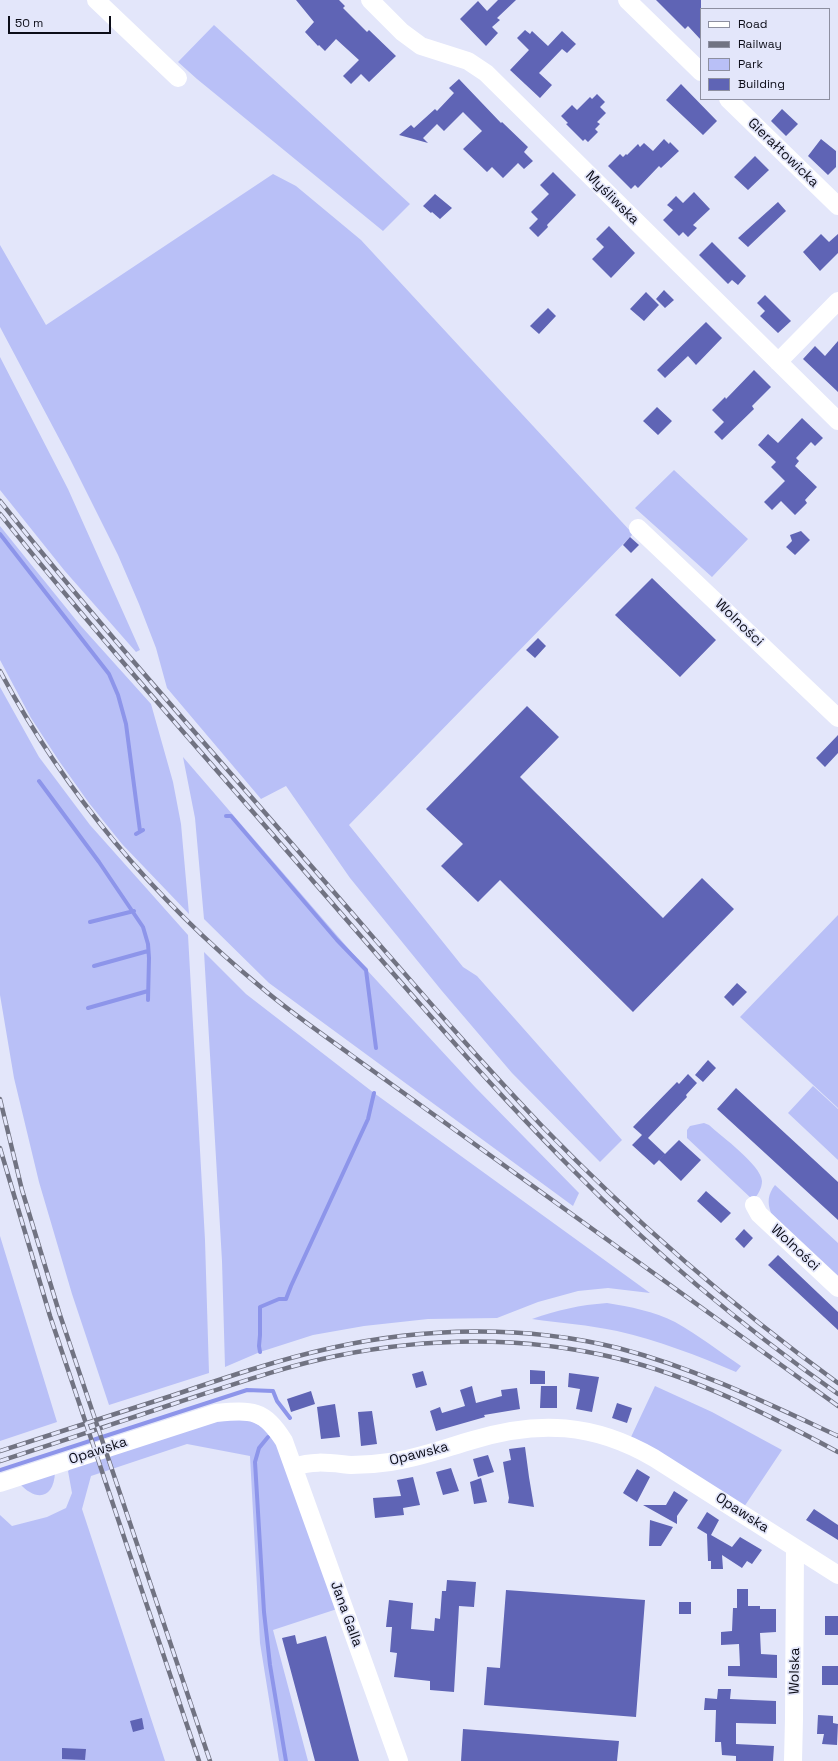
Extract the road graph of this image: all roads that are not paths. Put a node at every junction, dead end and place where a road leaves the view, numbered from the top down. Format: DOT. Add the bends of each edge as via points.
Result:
graph roads {
  1 [pos="96,0"];
  2 [pos="370,0"];
  3 [pos="627,0"];
  4 [pos="700,71"];
  5 [pos="178,78"];
  6 [pos="729,100"];
  7 [pos="838,206"];
  8 [pos="838,301"];
  9 [pos="778,362"];
  10 [pos="838,421"];
  11 [pos="638,528"];
  12 [pos="838,718"];
  13 [pos="754,1205"];
  14 [pos="838,1288"];
  15 [pos="294,1467"];
  16 [pos="0,1483"];
  17 [pos="795,1548"];
  18 [pos="818,1562"];
  19 [pos="838,1575"];
  20 [pos="796,1580"];
  21 [pos="399,1761"];
  22 [pos="793,1761"];
  1 -- 5 [label="street"];
  2 -- 9 [label="street, Myśliwska" via="402,32 421,46 468,61 486,73"];
  3 -- 4 [label="street"];
  6 -- 7 [label="street, Gierałtowicka"];
  8 -- 9 [label="street"];
  9 -- 10 [label="street, Myśliwska"];
  11 -- 12 [label="street, Wolności"];
  13 -- 14 [label="street, Wolności" via="758,1214"];
  15 -- 16 [label="street, Opawska" via="284,1441 268,1420 244,1411 216,1413"];
  15 -- 17 [label="street, Opawska" via="309,1462 361,1465 397,1461 485,1436 526,1428 556,1427 579,1430 604,1435 641,1450"];
  15 -- 21 [label="street, Jana Galla"];
  17 -- 18 [label="street, Opawska"];
  17 -- 20 [label="street, Wolska"];
  18 -- 19 [label="street, Opawska"];
  18 -- 20 [label="street"];
  20 -- 22 [label="street, Wolska"];
}
